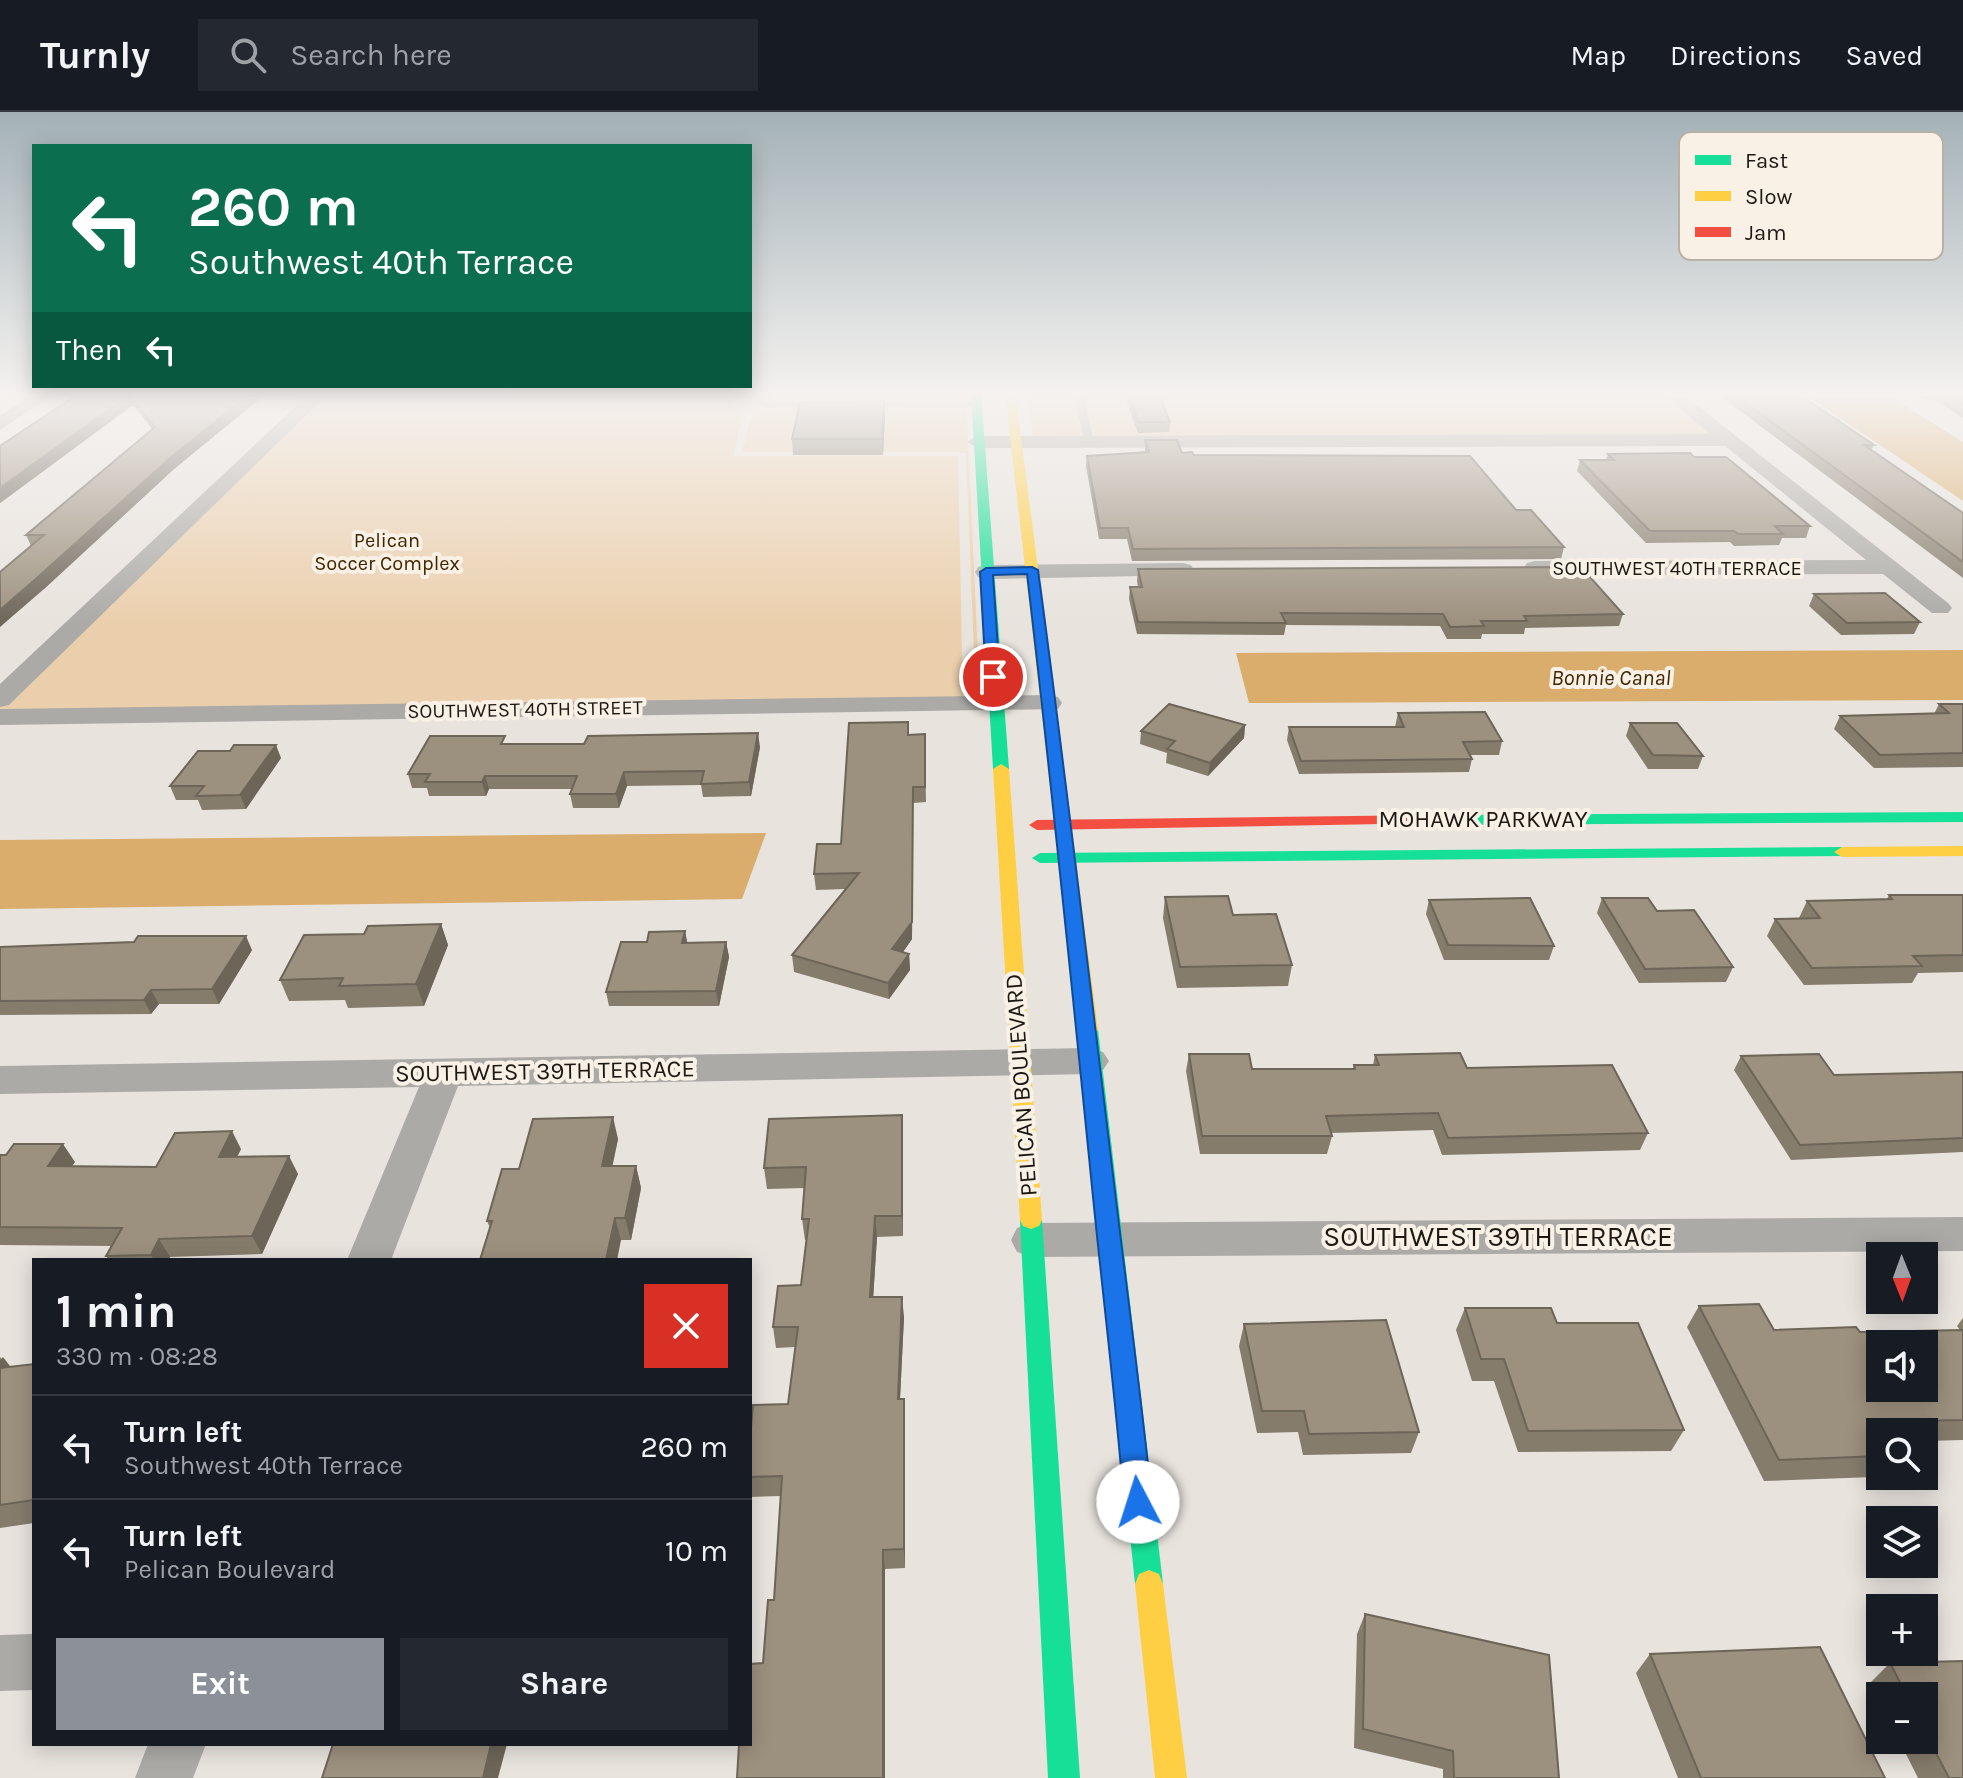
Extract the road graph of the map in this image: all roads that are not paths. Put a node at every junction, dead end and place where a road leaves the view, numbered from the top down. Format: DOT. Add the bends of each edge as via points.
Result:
graph roads {
  1 [pos="240,470"];
  2 [pos="979,470"];
  3 [pos="1019,470"];
  4 [pos="1766,470"];
  5 [pos="1887,567"];
  6 [pos="1510,568"];
  7 [pos="1032,570"];
  8 [pos="1212,570"];
  9 [pos="986,572"];
  10 [pos="1940,608"];
  11 [pos="0,699"];
  12 [pos="995,703"];
  13 [pos="1049,703"];
  14 [pos="0,717"];
  15 [pos="1963,817"];
  16 [pos="1065,824"];
  17 [pos="1003,826"];
  18 [pos="1963,851"];
  19 [pos="1067,857"];
  20 [pos="1006,859"];
  21 [pos="1090,1061"];
  22 [pos="1020,1063"];
  23 [pos="443,1075"];
  24 [pos="0,1080"];
  25 [pos="1963,1234"];
  26 [pos="1032,1240"];
  27 [pos="1109,1241"];
  28 [pos="370,1258"];
  29 [pos="32,1662"];
  30 [pos="0,1663"];
  31 [pos="176,1746"];
  32 [pos="164,1778"];
  33 [pos="1064,1778"];
  34 [pos="1171,1778"];
  1 -- 11 [label="street"];
  2 -- 9 [label="street, PELICAN BOULEVARD"];
  3 -- 7 [label="street"];
  4 -- 5 [label="street"];
  5 -- 6 [label="street, SOUTHWEST 40TH TERRACE"];
  5 -- 10 [label="street"];
  7 -- 8 [label="street"];
  7 -- 9 [label="street"];
  7 -- 13 [label="street"];
  9 -- 12 [label="street, PELICAN BOULEVARD"];
  12 -- 13 [label="street, SOUTHWEST 40TH STREET"];
  12 -- 14 [label="street, SOUTHWEST 40TH STREET"];
  12 -- 17 [label="street, PELICAN BOULEVARD"];
  13 -- 16 [label="street"];
  15 -- 16 [label="street, MOHAWK PARKWAY"];
  16 -- 17 [label="street, MOHAWK PARKWAY"];
  16 -- 19 [label="street"];
  17 -- 20 [label="street, PELICAN BOULEVARD"];
  18 -- 19 [label="street, MOHAWK PARKWAY"];
  19 -- 20 [label="street, MOHAWK PARKWAY"];
  19 -- 21 [label="street"];
  20 -- 22 [label="street, PELICAN BOULEVARD"];
  21 -- 22 [label="street, SOUTHWEST 39TH TERRACE"];
  21 -- 27 [label="street"];
  22 -- 23 [label="street, SOUTHWEST 39TH TERRACE"];
  22 -- 26 [label="street, PELICAN BOULEVARD"];
  23 -- 24 [label="street, SOUTHWEST 39TH TERRACE"];
  23 -- 28 [label="street"];
  25 -- 27 [label="street, SOUTHWEST 39TH TERRACE"];
  26 -- 27 [label="street, SOUTHWEST 39TH TERRACE"];
  26 -- 33 [label="street, PELICAN BOULEVARD"];
  27 -- 34 [label="street"];
  29 -- 30 [label="street"];
  31 -- 32 [label="street"];
}
